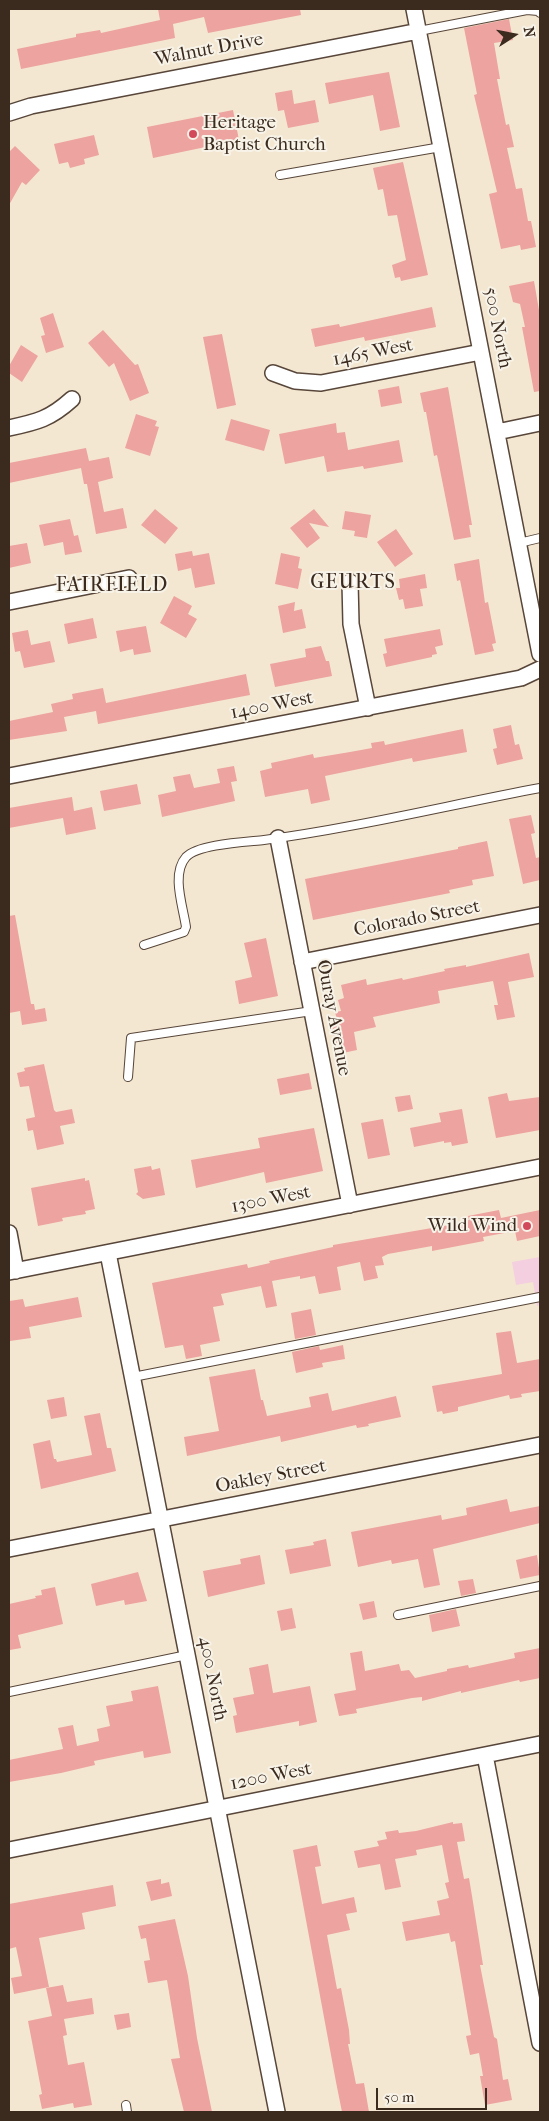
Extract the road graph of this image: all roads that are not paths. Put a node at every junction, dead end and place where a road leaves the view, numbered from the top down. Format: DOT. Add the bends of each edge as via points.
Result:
graph roads {
  1 [pos="414,9"];
  2 [pos="540,13"];
  3 [pos="418,30"];
  4 [pos="9,113"];
  5 [pos="442,147"];
  6 [pos="280,175"];
  7 [pos="481,352"];
  8 [pos="273,372"];
  9 [pos="72,399"];
  10 [pos="540,424"];
  11 [pos="9,428"];
  12 [pos="497,432"];
  13 [pos="540,538"];
  14 [pos="519,543"];
  15 [pos="129,578"];
  16 [pos="350,582"];
  17 [pos="9,602"];
  18 [pos="540,654"];
  19 [pos="540,669"];
  20 [pos="368,708"];
  21 [pos="9,776"];
  22 [pos="540,788"];
  23 [pos="278,838"];
  24 [pos="540,915"];
  25 [pos="144,945"];
  26 [pos="302,962"];
  27 [pos="312,1011"];
  28 [pos="128,1077"];
  29 [pos="540,1168"];
  30 [pos="350,1205"];
  31 [pos="9,1233"];
  32 [pos="108,1253"];
  33 [pos="12,1272"];
  34 [pos="540,1297"];
  35 [pos="132,1377"];
  36 [pos="540,1445"];
  37 [pos="160,1519"];
  38 [pos="9,1549"];
  39 [pos="540,1586"];
  40 [pos="398,1615"];
  41 [pos="187,1656"];
  42 [pos="9,1692"];
  43 [pos="540,1744"];
  44 [pos="485,1755"];
  45 [pos="217,1808"];
  46 [pos="9,1850"];
  47 [pos="540,2043"];
  48 [pos="277,2112"];
  1 -- 3 [label="street, 500 North"];
  2 -- 3 [label="lane" via="527,10"];
  3 -- 4 [label="street, Walnut Drive"];
  3 -- 5 [label="street, 500 North"];
  5 -- 6 [label="lane"];
  5 -- 7 [label="street, 500 North"];
  7 -- 8 [label="street, 1465 West" via="321,383 295,381"];
  7 -- 12 [label="street, 500 North"];
  9 -- 11 [label="street" via="50,417"];
  10 -- 12 [label="street"];
  12 -- 14 [label="street, 500 North"];
  13 -- 14 [label="lane"];
  14 -- 18 [label="street, 500 North"];
  15 -- 17 [label="street"];
  16 -- 20 [label="street" via="351,624"];
  19 -- 20 [label="street, 1400 West" via="521,678"];
  20 -- 21 [label="street, 1400 West"];
  22 -- 23 [label="lane"];
  23 -- 25 [label="lane" via="208,848 188,855 182,862 178,882 186,927 184,932"];
  23 -- 26 [label="street, Ouray Avenue"];
  24 -- 26 [label="street, Colorado Street"];
  26 -- 27 [label="street, Ouray Avenue"];
  27 -- 28 [label="lane" via="131,1038"];
  27 -- 30 [label="street, Ouray Avenue"];
  29 -- 30 [label="street, 1300 West"];
  30 -- 32 [label="street, 1300 West"];
  31 -- 33 [label="street"];
  32 -- 33 [label="street, 1300 West"];
  32 -- 35 [label="street, 400 North"];
  34 -- 35 [label="lane"];
  35 -- 37 [label="street, 400 North"];
  36 -- 37 [label="street, Oakley Street"];
  37 -- 38 [label="street, Oakley Street"];
  37 -- 41 [label="street, 400 North"];
  39 -- 40 [label="lane"];
  41 -- 42 [label="lane"];
  41 -- 45 [label="street, 400 North"];
  43 -- 44 [label="street, 1200 West"];
  44 -- 45 [label="street, 1200 West"];
  44 -- 47 [label="street"];
  45 -- 46 [label="street, 1200 West"];
  45 -- 48 [label="street, 400 North"];
}
